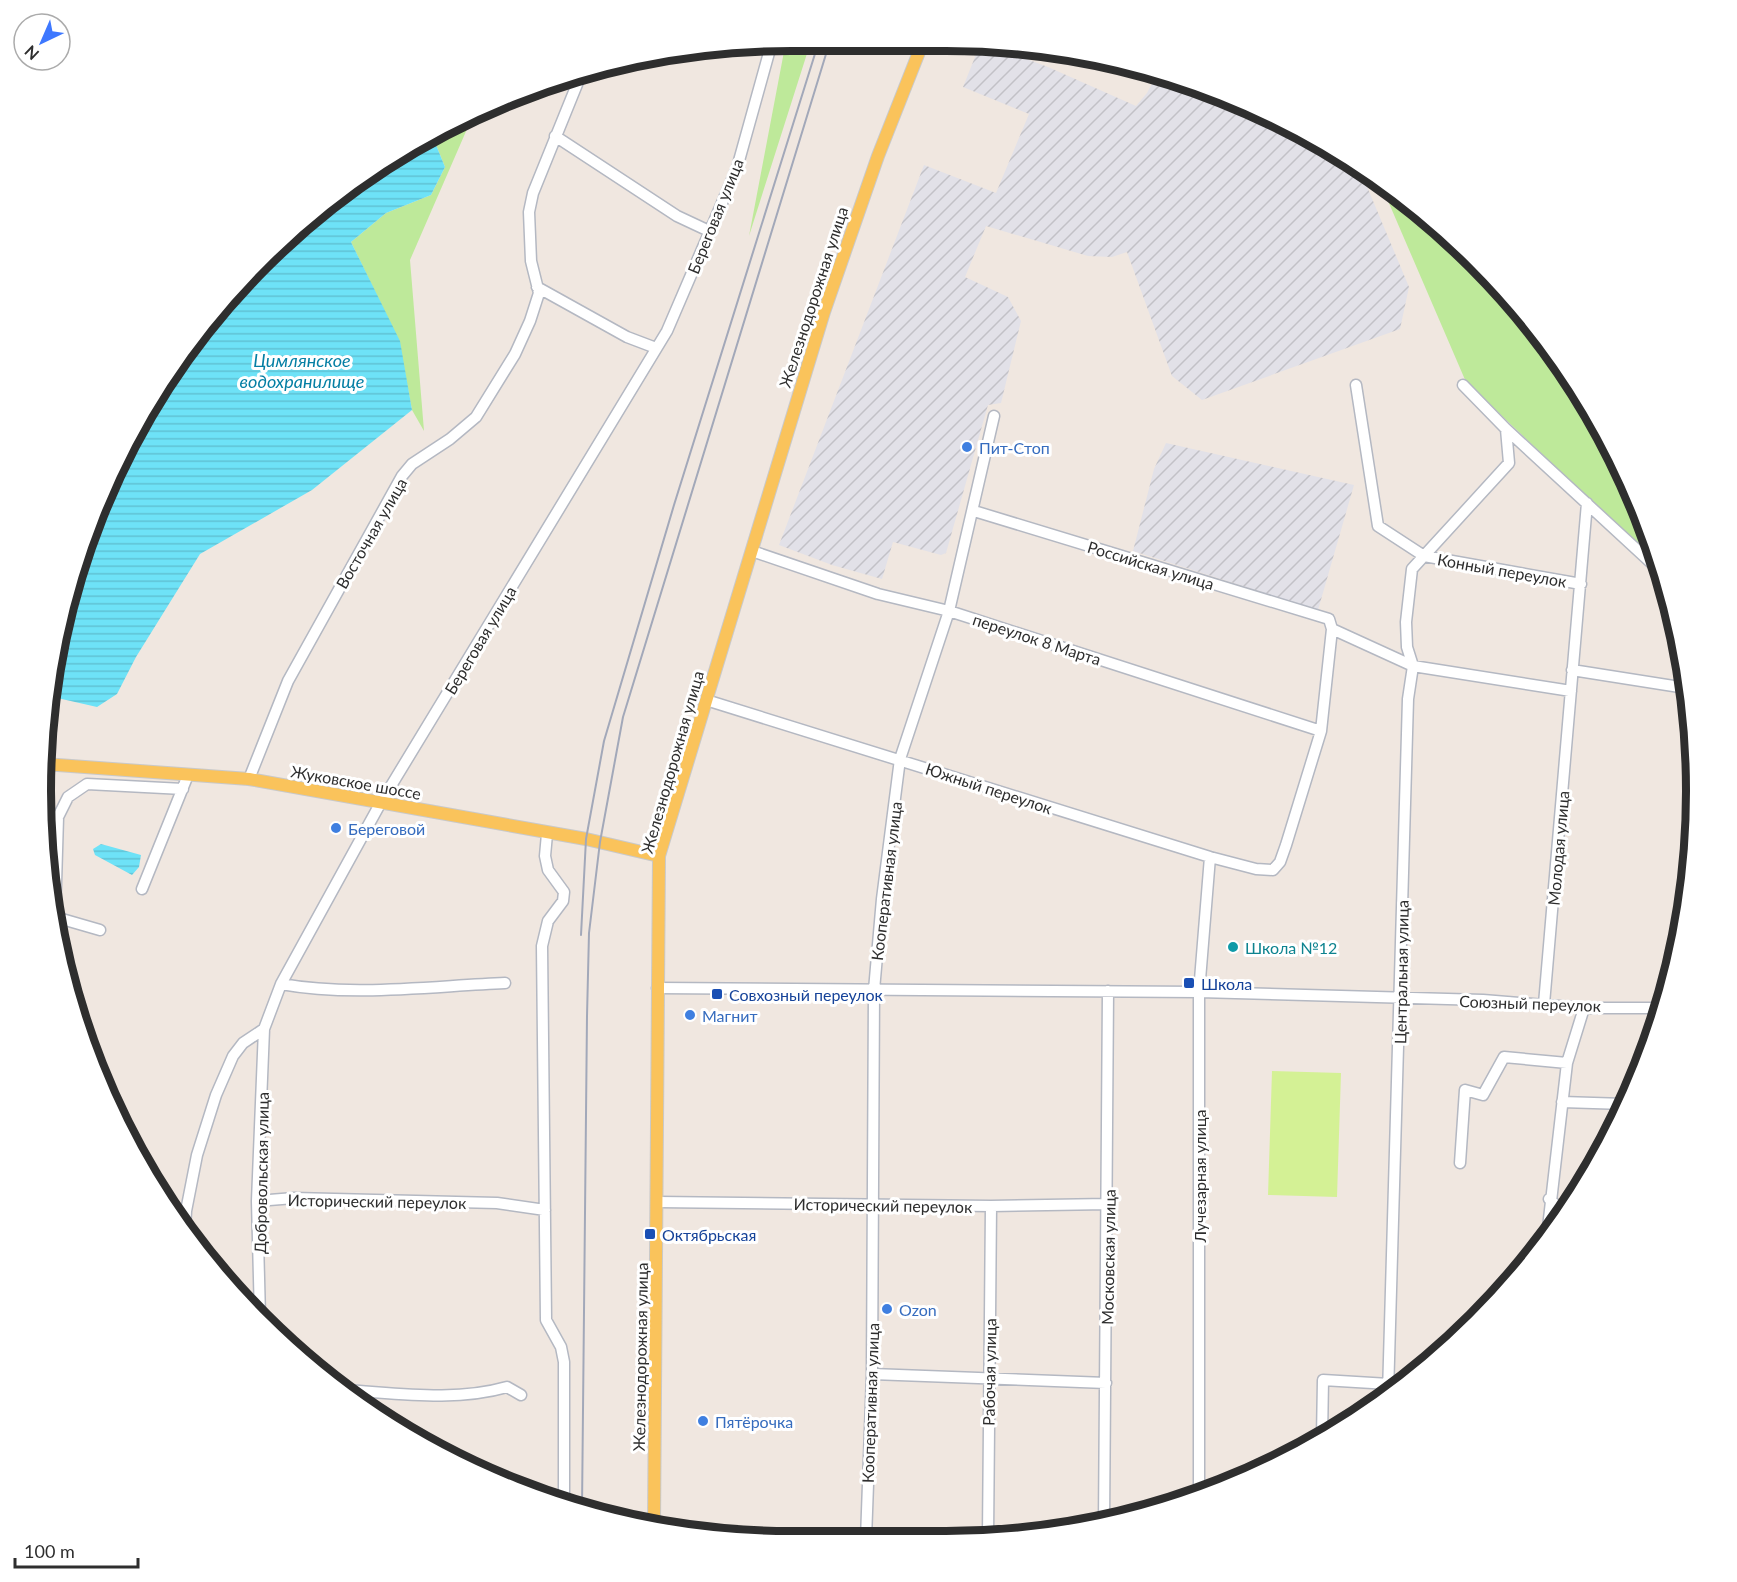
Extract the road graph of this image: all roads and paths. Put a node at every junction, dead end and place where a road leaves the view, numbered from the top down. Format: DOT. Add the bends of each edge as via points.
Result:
graph roads {
  1 [pos="919,51"];
  2 [pos="769,52"];
  3 [pos="578,82"];
  4 [pos="555,136"];
  5 [pos="709,231"];
  6 [pos="537,287"];
  7 [pos="656,348"];
  8 [pos="1356,385"];
  9 [pos="1463,385"];
  10 [pos="994,416"];
  11 [pos="1506,429"];
  12 [pos="1587,503"];
  13 [pos="974,511"];
  14 [pos="752,551"];
  15 [pos="1424,556"];
  16 [pos="1650,561"];
  17 [pos="1581,584"];
  18 [pos="949,611"];
  19 [pos="1331,624"];
  20 [pos="1413,666"];
  21 [pos="1572,670"];
  22 [pos="1679,687"];
  23 [pos="1571,691"];
  24 [pos="706,699"];
  25 [pos="1321,731"];
  26 [pos="900,759"];
  27 [pos="52,765"];
  28 [pos="188,776"];
  29 [pos="249,779"];
  30 [pos="183,789"];
  31 [pos="380,804"];
  32 [pos="547,834"];
  33 [pos="659,856"];
  34 [pos="1210,858"];
  35 [pos="56,878"];
  36 [pos="142,889"];
  37 [pos="62,919"];
  38 [pos="100,930"];
  39 [pos="505,983"];
  40 [pos="281,984"];
  41 [pos="657,988"];
  42 [pos="874,990"];
  43 [pos="1108,991"];
  44 [pos="1199,992"];
  45 [pos="1400,999"];
  46 [pos="1544,1004"];
  47 [pos="1584,1008"];
  48 [pos="1653,1008"];
  49 [pos="264,1029"];
  50 [pos="1567,1063"];
  51 [pos="1562,1102"];
  52 [pos="1616,1104"];
  53 [pos="1460,1163"];
  54 [pos="1550,1199"];
  55 [pos="257,1201"];
  56 [pos="658,1202"];
  57 [pos="873,1204"];
  58 [pos="1108,1204"];
  59 [pos="992,1206"];
  60 [pos="1558,1206"];
  61 [pos="544,1210"];
  62 [pos="186,1216"];
  63 [pos="1548,1220"];
  64 [pos="260,1305"];
  65 [pos="872,1374"];
  66 [pos="989,1378"];
  67 [pos="1106,1383"];
  68 [pos="1388,1384"];
  69 [pos="1382,1388"];
  70 [pos="359,1391"];
  71 [pos="521,1395"];
  72 [pos="1322,1428"];
  73 [pos="1199,1486"];
  74 [pos="564,1495"];
  75 [pos="1104,1514"];
  76 [pos="654,1518"];
  77 [pos="987,1529"];
  78 [pos="866,1531"];
  1 -- 14 [label="main road, Железнодорожная улица" via="824,312"];
  2 -- 5 [label="street, Береговая улица" via="736,168"];
  3 -- 4 [label="street, Восточная улица"];
  4 -- 5 [label="street" via="677,216"];
  4 -- 6 [label="street, Восточная улица" via="529,212 531,261"];
  5 -- 7 [label="street, Береговая улица" via="667,331"];
  6 -- 7 [label="street" via="627,337"];
  6 -- 29 [label="street, Восточная улица" via="539,293 521,342 476,417 412,464 402,476 288,681"];
  7 -- 31 [label="street, Береговая улица"];
  8 -- 15 [label="street" via="1378,526"];
  9 -- 11 [label="street"];
  10 -- 13 [label="street, Кооперативная улица"];
  11 -- 12 [label="street"];
  11 -- 15 [label="street, Центральная улица" via="1509,464"];
  12 -- 16 [label="street"];
  12 -- 17 [label="street, Молодая улица"];
  13 -- 18 [label="street, Кооперативная улица"];
  13 -- 19 [label="street, Российская улица"];
  14 -- 18 [label="street, переулок 8 Марта" via="878,594"];
  14 -- 24 [label="main road, Железнодорожная улица"];
  15 -- 17 [label="street, Конный переулок"];
  15 -- 20 [label="street, Центральная улица" via="1412,569 1406,622"];
  17 -- 21 [label="street, Молодая улица"];
  18 -- 25 [label="street, переулок 8 Марта"];
  18 -- 26 [label="street, Кооперативная улица"];
  19 -- 20 [label="street, Российская улица"];
  19 -- 25 [label="street"];
  20 -- 23 [label="street"];
  20 -- 45 [label="street, Центральная улица" via="1408,699"];
  21 -- 22 [label="street"];
  21 -- 23 [label="street, Молодая улица"];
  23 -- 46 [label="street, Молодая улица"];
  24 -- 26 [label="street, Южный переулок"];
  24 -- 33 [label="main road, Железнодорожная улица"];
  25 -- 34 [label="street, Южный переулок" via="1280,862 1273,870"];
  26 -- 34 [label="street, Южный переулок"];
  26 -- 42 [label="street, Кооперативная улица"];
  27 -- 28 [label="main road, Жуковское шоссе"];
  28 -- 29 [label="main road, Жуковское шоссе"];
  28 -- 30 [label="street"];
  29 -- 31 [label="main road, Жуковское шоссе"];
  30 -- 35 [label="street" via="87,784 68,797 58,817"];
  30 -- 36 [label="street"];
  31 -- 32 [label="main road, Жуковское шоссе"];
  31 -- 40 [label="street, Береговая улица"];
  32 -- 33 [label="main road, Жуковское шоссе"];
  32 -- 61 [label="street" via="548,870 564,891 563,901 548,921 542,946"];
  33 -- 41 [label="main road, Железнодорожная улица"];
  34 -- 44 [label="street, Лучезарная улица"];
  37 -- 38 [label="street"];
  39 -- 40 [label="street" via="375,989"];
  40 -- 49 [label="street, Береговая улица"];
  41 -- 42 [label="street"];
  41 -- 56 [label="main road, Железнодорожная улица"];
  42 -- 43 [label="street"];
  42 -- 57 [label="street, Кооперативная улица"];
  43 -- 44 [label="street"];
  43 -- 58 [label="street, Московская улица"];
  44 -- 45 [label="street"];
  44 -- 73 [label="street, Лучезарная улица"];
  45 -- 46 [label="street, Союзный переулок"];
  45 -- 68 [label="street, Центральная улица"];
  46 -- 47 [label="street, Союзный переулок"];
  47 -- 48 [label="street, Союзный переулок"];
  47 -- 50 [label="street"];
  49 -- 55 [label="street, Добровольская улица"];
  49 -- 62 [label="street" via="243,1043 233,1056 216,1095 197,1155"];
  50 -- 51 [label="street"];
  50 -- 53 [label="street" via="1504,1057 1483,1095 1465,1090"];
  51 -- 52 [label="street"];
  51 -- 54 [label="street"];
  54 -- 60 [label="street"];
  54 -- 63 [label="street"];
  55 -- 61 [label="street, Исторический переулок" via="294,1198 497,1203"];
  55 -- 64 [label="street, Добровольская улица"];
  56 -- 57 [label="street, Исторический переулок"];
  56 -- 76 [label="main road, Железнодорожная улица"];
  57 -- 59 [label="street, Исторический переулок"];
  57 -- 65 [label="street, Кооперативная улица"];
  58 -- 59 [label="street, Исторический переулок"];
  58 -- 67 [label="street, Московская улица"];
  59 -- 66 [label="street, Рабочая улица"];
  61 -- 74 [label="street" via="546,1320 561,1347 564,1362"];
  65 -- 66 [label="street"];
  65 -- 78 [label="street, Кооперативная улица"];
  66 -- 67 [label="street"];
  66 -- 77 [label="street, Рабочая улица"];
  67 -- 75 [label="street, Московская улица"];
  69 -- 72 [label="street" via="1323,1380"];
  70 -- 71 [label="street" via="416,1395 489,1392 507,1387"];
}
